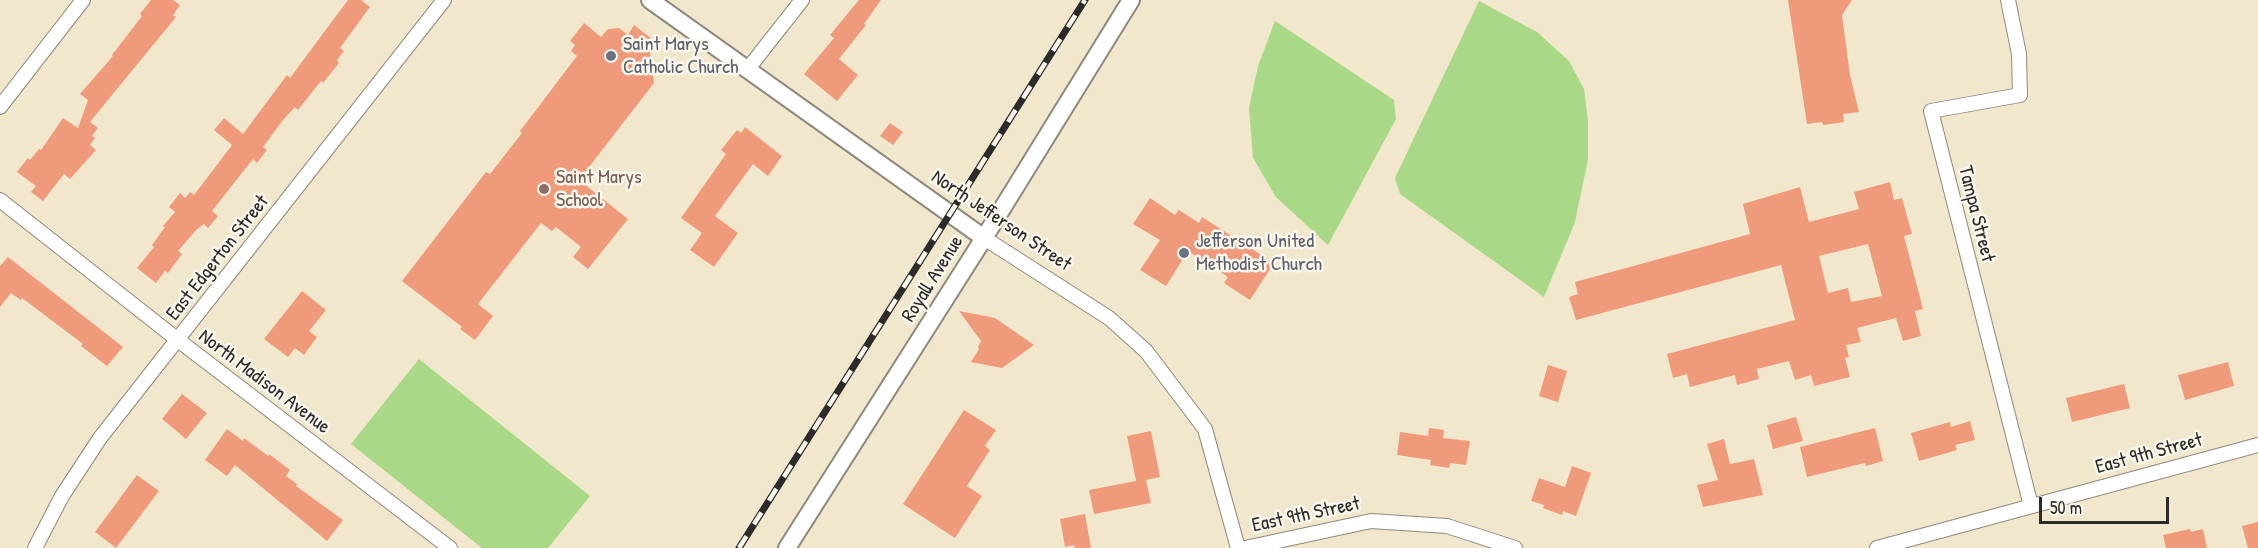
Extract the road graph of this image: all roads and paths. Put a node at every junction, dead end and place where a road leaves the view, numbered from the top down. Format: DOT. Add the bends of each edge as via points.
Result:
graph roads {
  1 [pos="82,0"];
  2 [pos="444,0"];
  3 [pos="650,0"];
  4 [pos="802,0"];
  5 [pos="1131,0"];
  6 [pos="2008,0"];
  7 [pos="747,70"];
  8 [pos="0,106"];
  9 [pos="0,200"];
  10 [pos="984,238"];
  11 [pos="178,340"];
  12 [pos="2258,445"];
  13 [pos="2031,506"];
  14 [pos="35,548"];
  15 [pos="450,548"];
  16 [pos="787,548"];
  17 [pos="1238,548"];
  18 [pos="1245,548"];
  19 [pos="1515,548"];
  20 [pos="1877,548"];
  1 -- 8 [label="street"];
  2 -- 11 [label="street, East Edgerton Street"];
  3 -- 7 [label="street, North Jefferson Street"];
  4 -- 7 [label="street"];
  5 -- 10 [label="street, Royall Avenue"];
  6 -- 13 [label="street, Tampa Street" via="2019,54 2020,95 1931,111"];
  7 -- 10 [label="street, North Jefferson Street"];
  9 -- 11 [label="street, North Madison Avenue"];
  10 -- 16 [label="street, Royall Avenue"];
  10 -- 17 [label="street, North Jefferson Street" via="1109,318 1146,351 1204,429"];
  11 -- 14 [label="street, East Edgerton Street" via="100,438 62,496"];
  11 -- 15 [label="street, North Madison Avenue"];
  12 -- 13 [label="street, East 9th Street"];
  13 -- 20 [label="street, East 9th Street"];
  18 -- 19 [label="street, East 9th Street" via="1371,521 1447,526"];
}
